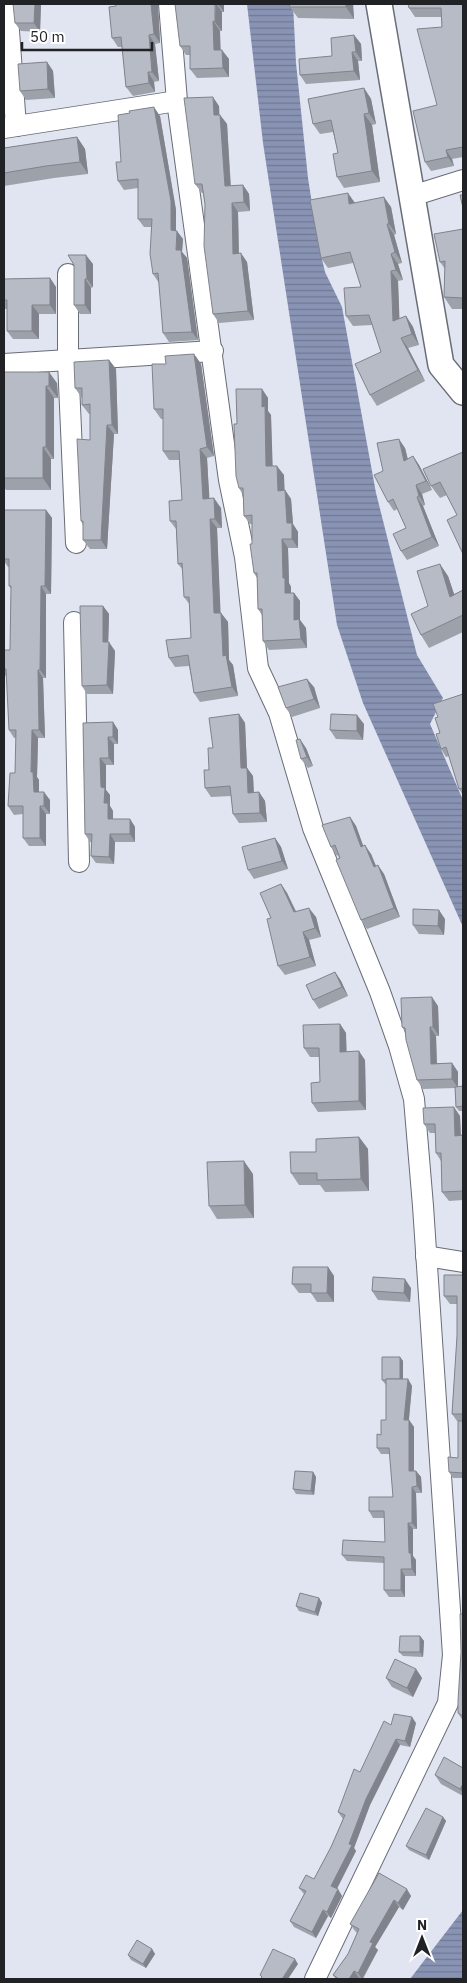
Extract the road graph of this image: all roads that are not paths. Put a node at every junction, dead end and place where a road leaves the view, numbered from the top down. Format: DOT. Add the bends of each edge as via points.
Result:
graph roads {
  1 [pos="7,4"];
  2 [pos="169,4"];
  3 [pos="380,4"];
  4 [pos="177,101"];
  5 [pos="10,127"];
  6 [pos="463,180"];
  7 [pos="412,196"];
  8 [pos="68,274"];
  9 [pos="213,351"];
  10 [pos="68,361"];
  11 [pos="4,364"];
  12 [pos="463,392"];
  13 [pos="76,543"];
  14 [pos="74,622"];
  15 [pos="79,862"];
  16 [pos="426,1256"];
  17 [pos="460,1262"];
  18 [pos="315,1979"];
  1 -- 5 [label="street"];
  2 -- 4 [label="street"];
  3 -- 7 [label="street"];
  4 -- 5 [label="street"];
  4 -- 9 [label="street"];
  6 -- 7 [label="street"];
  7 -- 12 [label="street" via="441,366"];
  8 -- 10 [label="street"];
  9 -- 10 [label="street"];
  9 -- 16 [label="street" via="258,668 279,713 313,828 399,1046 414,1099"];
  10 -- 11 [label="street"];
  10 -- 13 [label="street"];
  14 -- 15 [label="street"];
  16 -- 17 [label="street"];
  16 -- 18 [label="street" via="453,1655 448,1703"];
}
